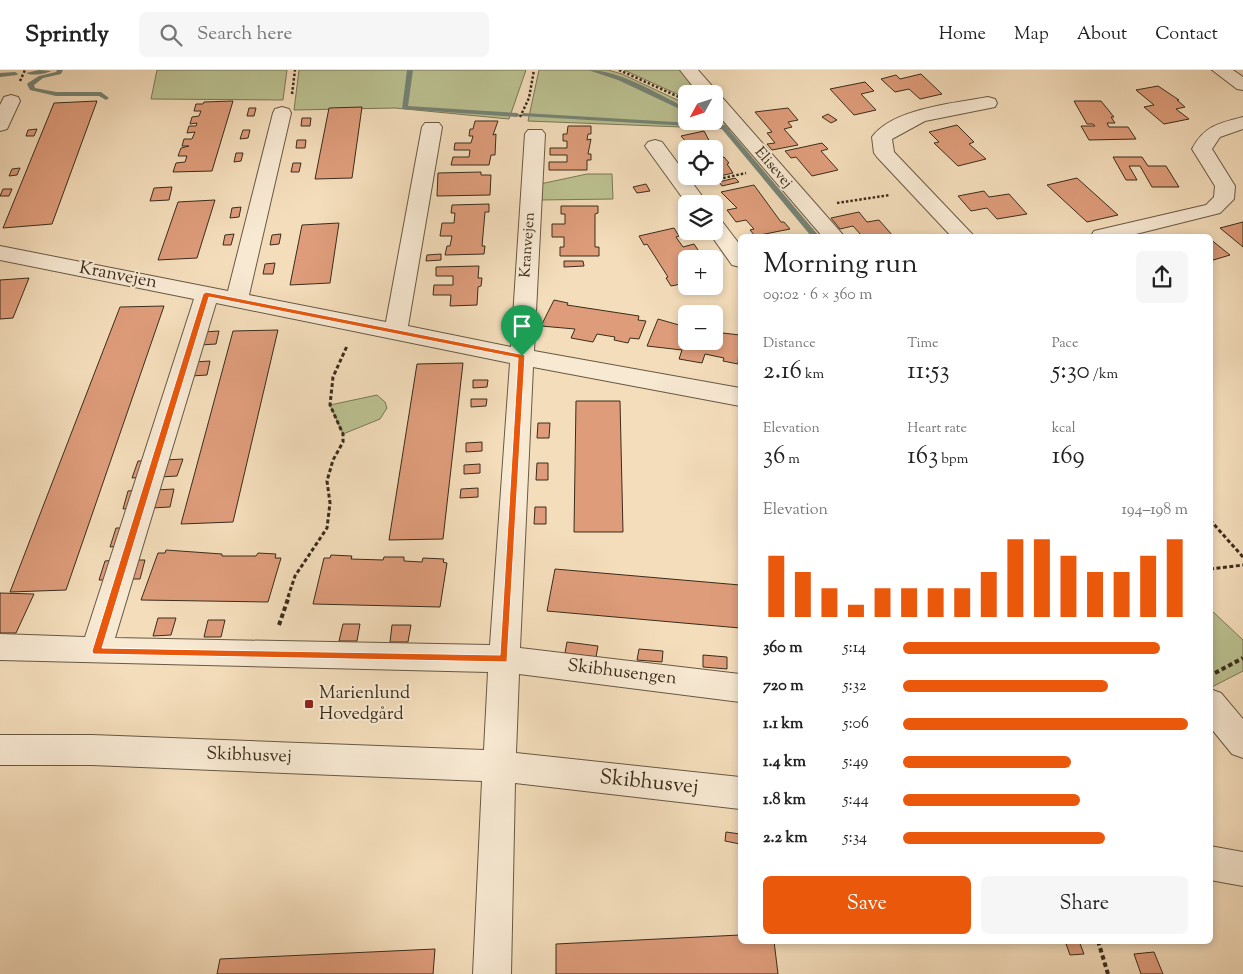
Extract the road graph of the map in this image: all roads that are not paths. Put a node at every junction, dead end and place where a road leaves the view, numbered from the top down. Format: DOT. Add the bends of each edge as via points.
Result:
graph roads {
  1 [pos="689,70"];
  2 [pos="1221,70"];
  3 [pos="702,85"];
  4 [pos="1243,85"];
  5 [pos="11,101"];
  6 [pos="988,103"];
  7 [pos="723,109"];
  8 [pos="282,113"];
  9 [pos="1243,123"];
  10 [pos="0,125"];
  11 [pos="432,127"];
  12 [pos="535,134"];
  13 [pos="655,146"];
  14 [pos="691,195"];
  15 [pos="831,234"];
  16 [pos="961,234"];
  17 [pos="1110,234"];
  18 [pos="723,237"];
  19 [pos="0,253"];
  20 [pos="738,257"];
  21 [pos="206,294"];
  22 [pos="237,300"];
  23 [pos="396,332"];
  24 [pos="522,356"];
  25 [pos="738,397"];
  26 [pos="0,647"];
  27 [pos="96,651"];
  28 [pos="504,659"];
  29 [pos="738,688"];
  30 [pos="1213,706"];
  31 [pos="1243,743"];
  32 [pos="0,750"];
  33 [pos="498,766"];
  34 [pos="738,793"];
  35 [pos="1213,864"];
  36 [pos="1243,869"];
  37 [pos="492,974"];
  1 -- 3 [label="street"];
  2 -- 4 [label="street"];
  5 -- 10 [label="street"];
  6 -- 16 [label="street" via="908,120 882,137 884,153"];
  7 -- 15 [label="street, Elisevej"];
  8 -- 22 [label="street"];
  9 -- 17 [label="street" via="1217,130 1207,138 1202,149 1225,186 1224,199 1213,209"];
  11 -- 23 [label="street"];
  12 -- 24 [label="street, Kranvejen"];
  13 -- 14 [label="street"];
  18 -- 20 [label="street"];
  19 -- 21 [label="street, Kranvejen"];
  21 -- 22 [label="street, Kranvejen"];
  21 -- 27 [label="street"];
  22 -- 23 [label="street, Kranvejen"];
  23 -- 24 [label="street, Kranvejen"];
  24 -- 25 [label="street, Kranvejen"];
  24 -- 28 [label="street"];
  26 -- 27 [label="street, Skibhusengen"];
  27 -- 28 [label="street, Skibhusengen"];
  28 -- 29 [label="street, Skibhusengen"];
  28 -- 33 [label="street"];
  30 -- 31 [label="street"];
  32 -- 33 [label="street, Skibhusvej" via="92,750"];
  33 -- 34 [label="street, Skibhusvej"];
  33 -- 37 [label="street"];
  35 -- 36 [label="street"];
}
